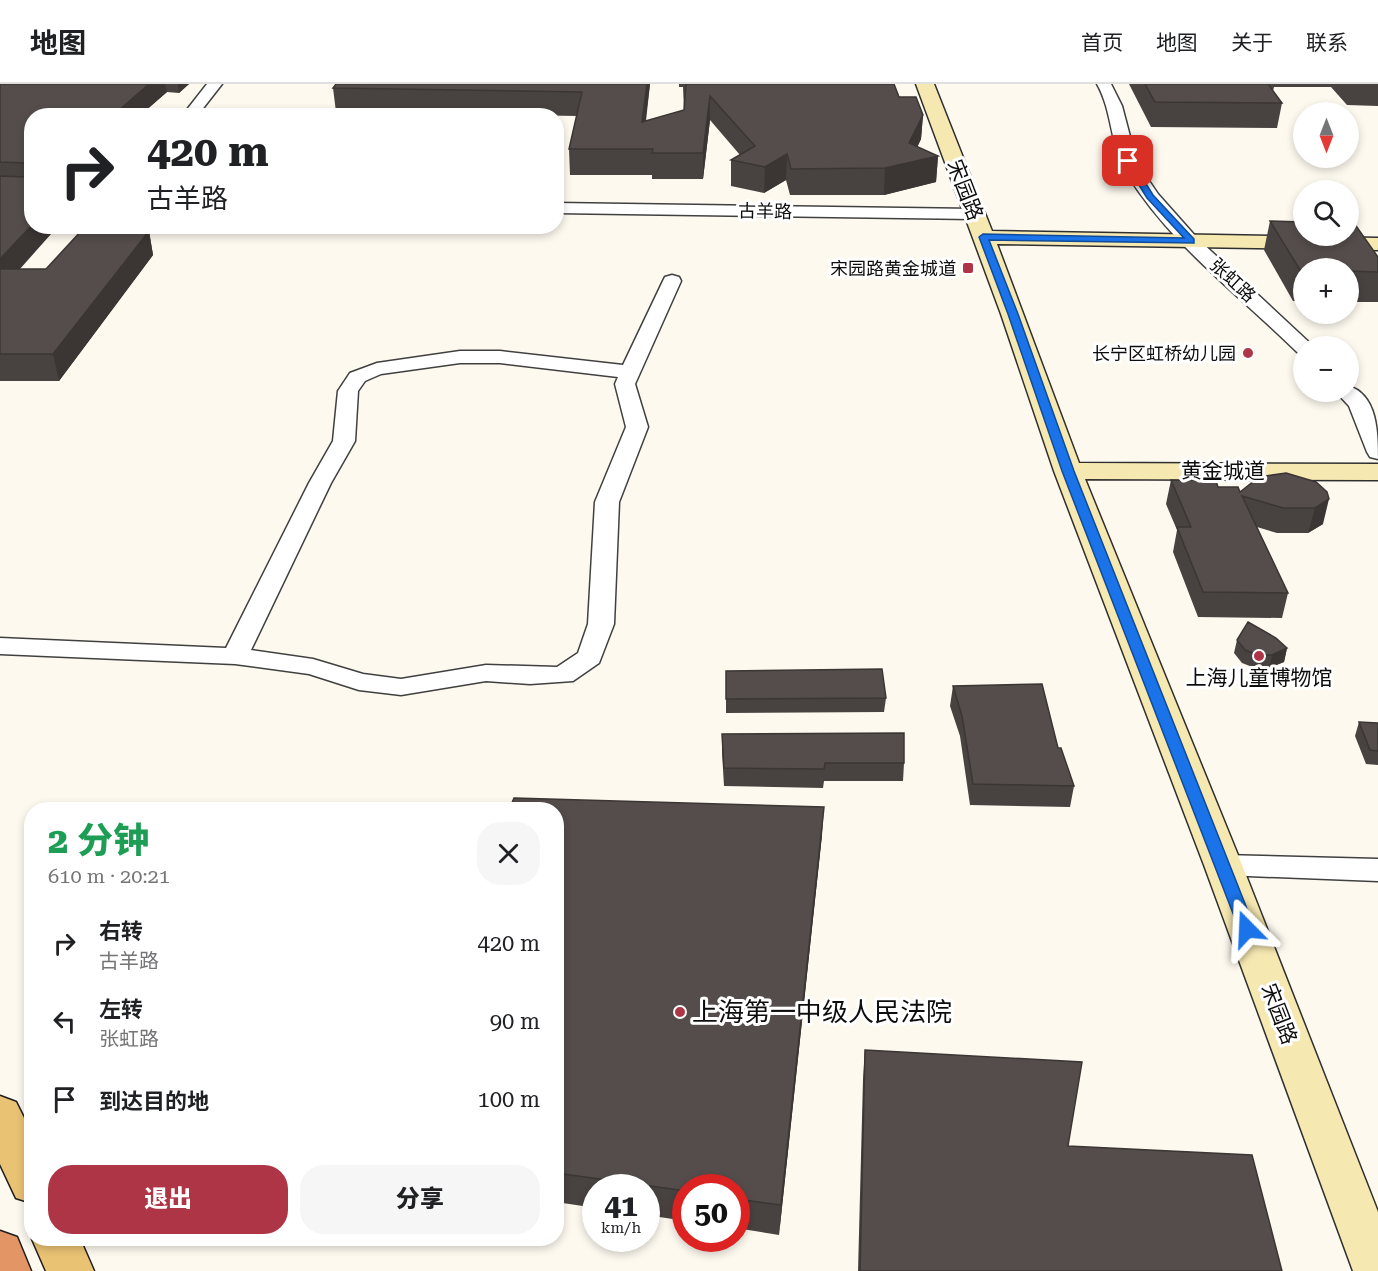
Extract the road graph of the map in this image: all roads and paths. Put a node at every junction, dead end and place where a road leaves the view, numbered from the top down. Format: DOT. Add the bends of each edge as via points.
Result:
graph roads {
  1 [pos="215,84"];
  2 [pos="925,84"];
  3 [pos="1104,84"];
  4 [pos="196,108"];
  5 [pos="564,208"];
  6 [pos="979,225"];
  7 [pos="1191,241"];
  8 [pos="1378,244"];
  9 [pos="672,281"];
  10 [pos="1293,338"];
  11 [pos="630,372"];
  12 [pos="1357,402"];
  13 [pos="1378,452"];
  14 [pos="1068,471"];
  15 [pos="1378,472"];
  16 [pos="0,646"];
  17 [pos="235,656"];
  18 [pos="1222,865"];
  19 [pos="1378,870"];
  20 [pos="0,1114"];
  21 [pos="24,1166"];
  22 [pos="59,1246"];
  23 [pos="0,1252"];
  24 [pos="7,1271"];
  25 [pos="70,1271"];
  26 [pos="1377,1271"];
  1 -- 4 [label="street"];
  2 -- 6 [label="main road, 宋园路"];
  3 -- 7 [label="street, 张虹路" via="1114,104 1133,172"];
  5 -- 6 [label="street, 古羊路"];
  6 -- 7 [label="main road, 古羊路"];
  6 -- 14 [label="main road, 宋园路"];
  7 -- 8 [label="main road, 古羊路"];
  7 -- 10 [label="street, 张虹路"];
  9 -- 11 [label="street"];
  11 -- 17 [label="street" via="500,357 460,357 377,369 357,377 348,391 344,441"];
  11 -- 17 [label="street" via="625,384 637,427 607,502 601,624 590,657 563,675 486,674 401,687 359,682 313,667"];
  12 -- 13 [label="street"];
  14 -- 15 [label="main road, 黄金城道"];
  14 -- 18 [label="main road, 宋园路"];
  16 -- 17 [label="street"];
  18 -- 19 [label="street"];
  18 -- 26 [label="main road, 宋园路"];
  20 -- 21 [label="main road"];
  22 -- 25 [label="main road"];
  23 -- 24 [label="highway"];
}
